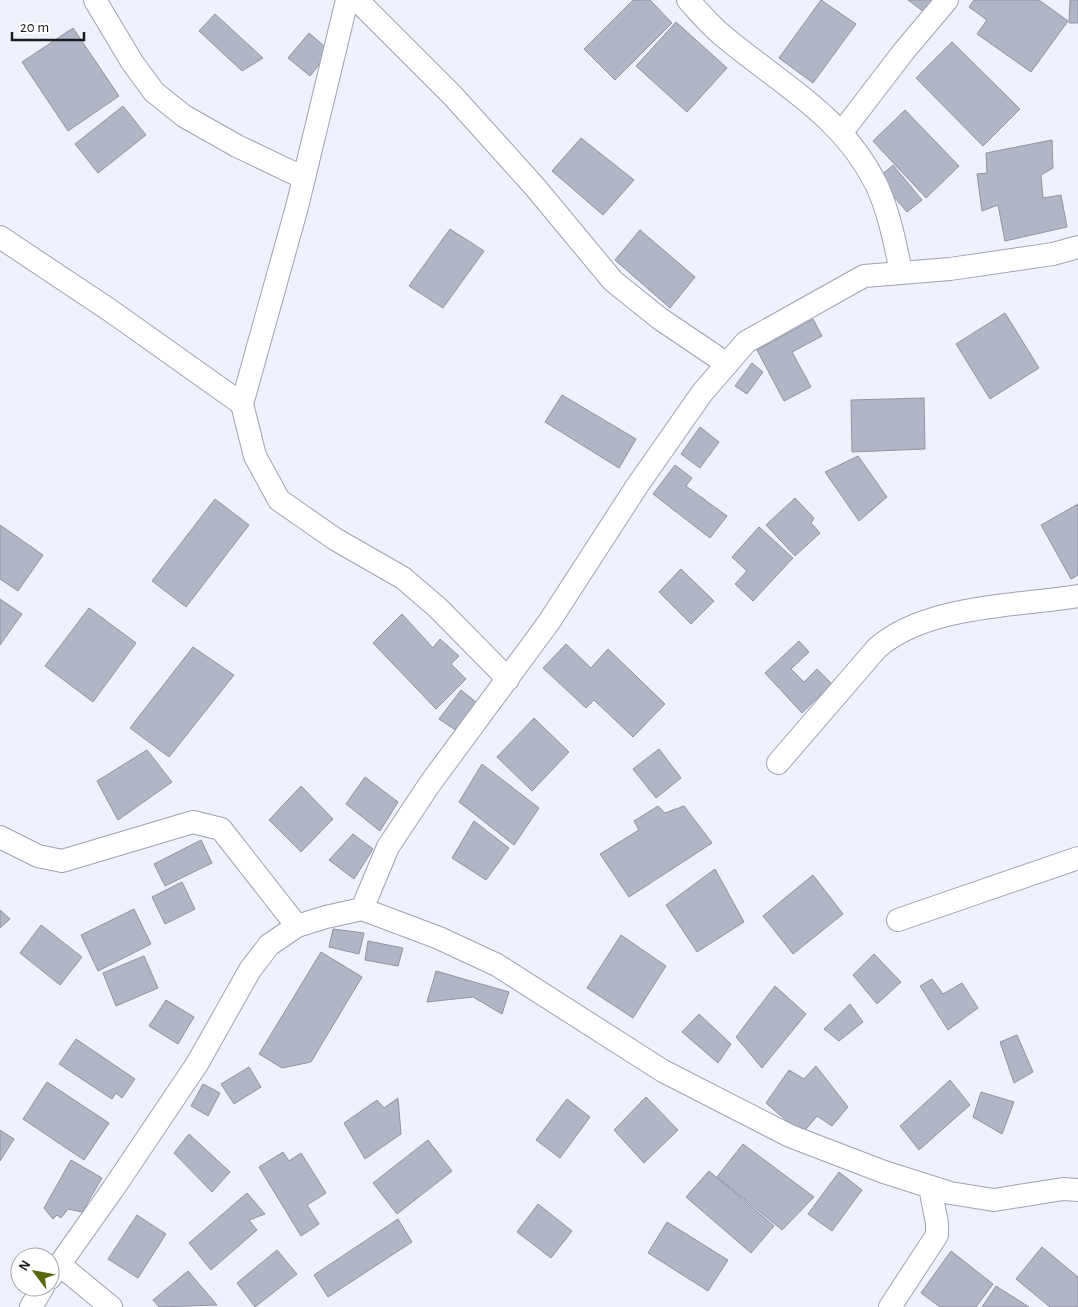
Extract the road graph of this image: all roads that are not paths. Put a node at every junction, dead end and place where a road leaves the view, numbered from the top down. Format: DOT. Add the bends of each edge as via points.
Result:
graph roads {
  1 [pos="96,0"];
  2 [pos="347,0"];
  3 [pos="357,0"];
  4 [pos="688,0"];
  5 [pos="947,0"];
  6 [pos="842,132"];
  7 [pos="304,178"];
  8 [pos="0,237"];
  9 [pos="1078,247"];
  10 [pos="901,272"];
  11 [pos="727,364"];
  12 [pos="242,404"];
  13 [pos="1078,596"];
  14 [pos="508,679"];
  15 [pos="778,763"];
  16 [pos="0,837"];
  17 [pos="1078,858"];
  18 [pos="362,909"];
  19 [pos="898,920"];
  20 [pos="297,926"];
  21 [pos="930,1186"];
  22 [pos="1078,1190"];
  23 [pos="60,1265"];
  24 [pos="60,1275"];
  25 [pos="111,1307"];
  26 [pos="890,1307"];
  1 -- 7 [label="street" via="132,62 154,92 184,116"];
  2 -- 7 [label="street"];
  3 -- 11 [label="street" via="459,103 613,281 659,318"];
  4 -- 6 [label="street" via="722,35 800,93"];
  5 -- 6 [label="street"];
  6 -- 10 [label="street" via="877,185"];
  7 -- 12 [label="street"];
  8 -- 12 [label="street"];
  9 -- 10 [label="street" via="1053,254 950,269"];
  10 -- 11 [label="street" via="864,276 746,342"];
  11 -- 14 [label="street" via="702,393 637,486"];
  12 -- 14 [label="street" via="255,456 279,500 335,539 403,578 438,608"];
  13 -- 15 [label="street" via="985,607 938,618 889,637"];
  14 -- 18 [label="street" via="429,785 388,847"];
  16 -- 20 [label="street" via="38,856 62,861 193,822 221,829"];
  17 -- 19 [label="street"];
  18 -- 20 [label="street"];
  18 -- 21 [label="street" via="439,938 497,965 663,1071 790,1136"];
  20 -- 23 [label="street" via="269,945 250,970 197,1064"];
  21 -- 22 [label="street" via="950,1193 994,1200 1063,1189"];
  21 -- 26 [label="street" via="937,1235"];
  24 -- 25 [label="street"];
}
